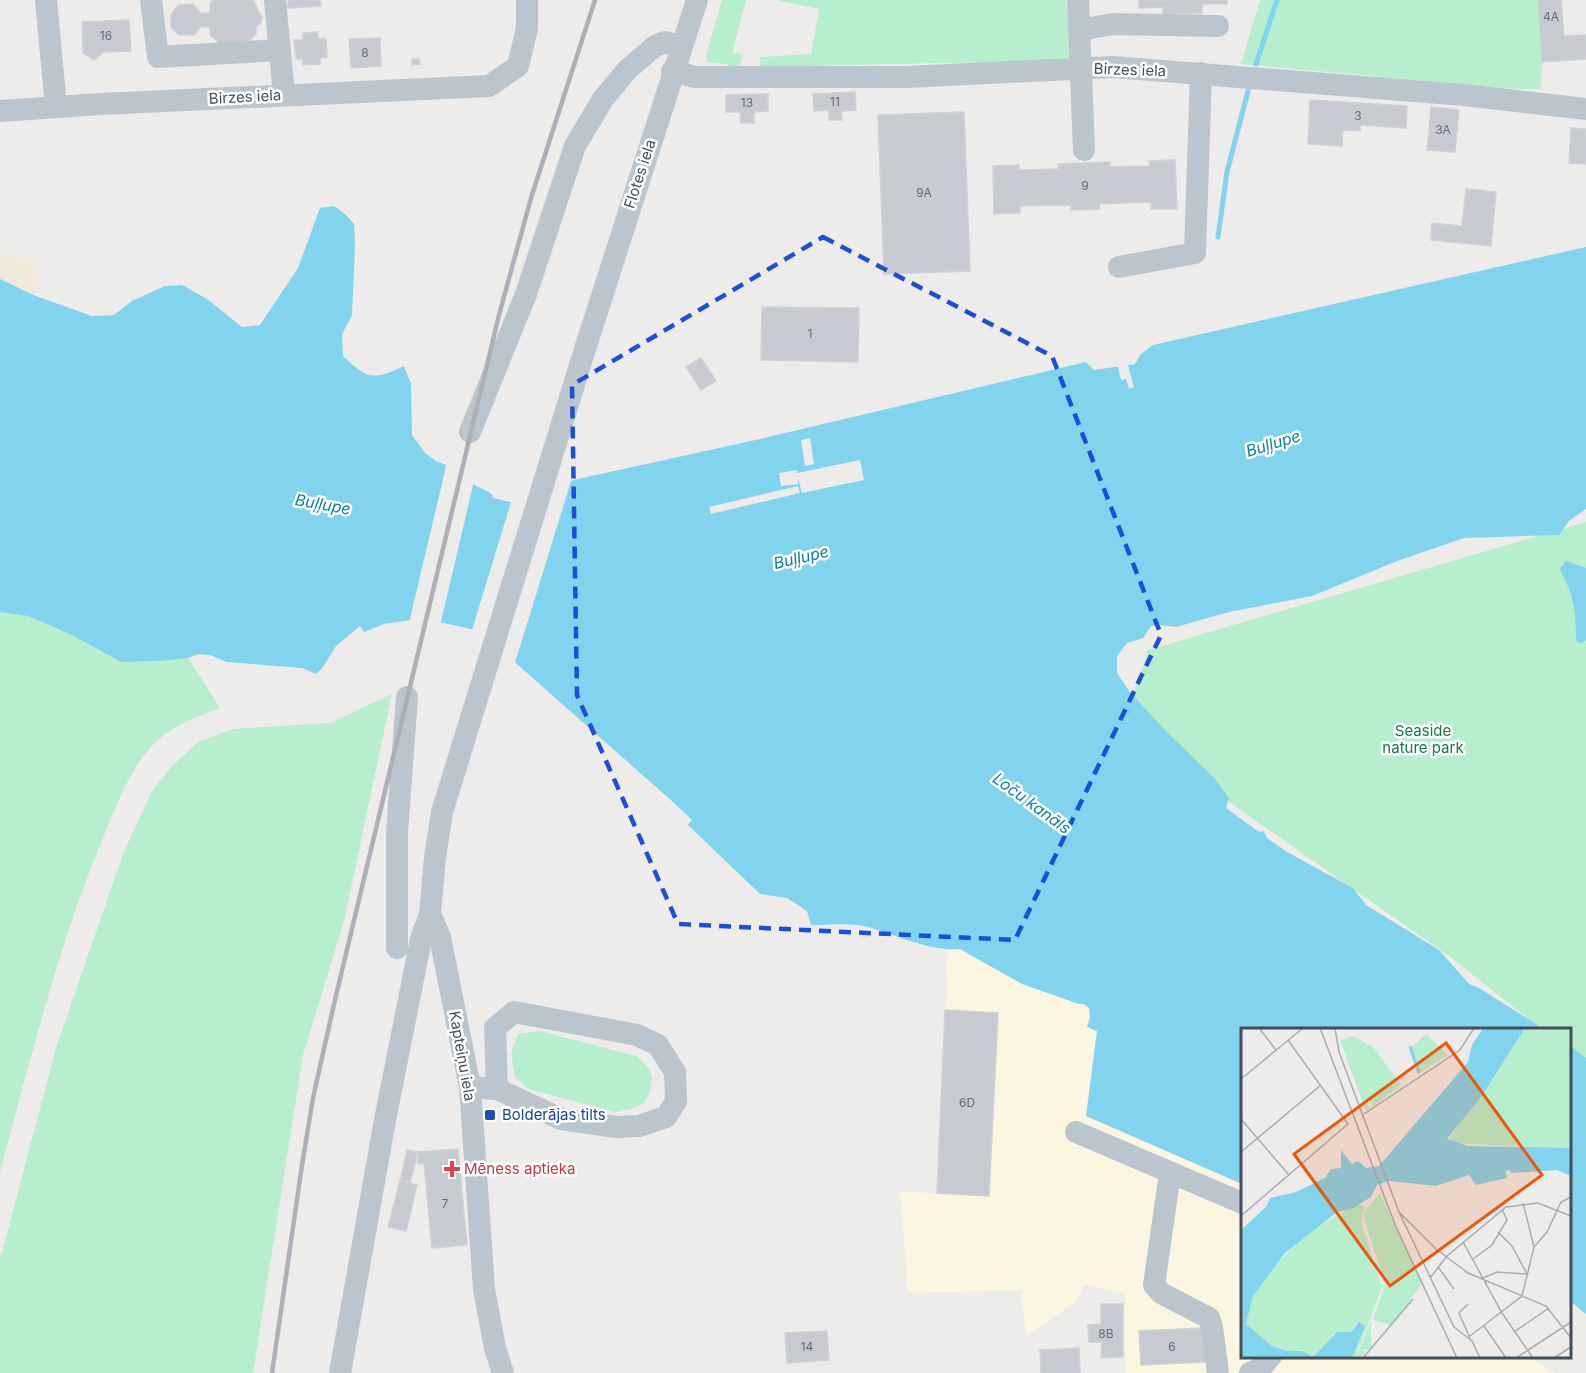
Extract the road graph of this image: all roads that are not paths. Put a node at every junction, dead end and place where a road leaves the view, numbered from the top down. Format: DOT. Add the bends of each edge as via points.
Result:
graph roads {
  1 [pos="46,0"];
  2 [pos="151,0"];
  3 [pos="275,0"];
  4 [pos="526,0"];
  5 [pos="697,0"];
  6 [pos="1078,0"];
  7 [pos="1218,26"];
  8 [pos="1079,30"];
  9 [pos="680,47"];
  10 [pos="280,50"];
  11 [pos="1080,69"];
  12 [pos="672,71"];
  13 [pos="1201,73"];
  14 [pos="284,95"];
  15 [pos="56,107"];
  16 [pos="1586,109"];
  17 [pos="0,111"];
  18 [pos="1084,150"];
  19 [pos="1119,267"];
  20 [pos="470,432"];
  21 [pos="407,697"];
  22 [pos="442,812"];
  23 [pos="430,914"];
  24 [pos="397,948"];
  25 [pos="470,1087"];
  26 [pos="497,1089"];
  27 [pos="1076,1132"];
  28 [pos="1170,1173"];
  29 [pos="1241,1203"];
  30 [pos="1269,1358"];
  31 [pos="340,1373"];
  32 [pos="503,1373"];
  33 [pos="1218,1373"];
  34 [pos="1251,1373"];
  1 -- 15 [label="street"];
  2 -- 10 [label="street" via="158,57"];
  3 -- 10 [label="street"];
  4 -- 14 [label="street, Birzes iela" via="527,28 518,66 489,86"];
  5 -- 9 [label="street, Flotes iela"];
  6 -- 8 [label="street"];
  7 -- 8 [label="street" via="1113,24"];
  8 -- 11 [label="street"];
  9 -- 12 [label="street, Flotes iela"];
  9 -- 20 [label="street" via="665,42 655,46 627,70 603,99 575,146 526,294"];
  10 -- 14 [label="street"];
  11 -- 12 [label="street, Birzes iela" via="907,77 695,77"];
  11 -- 13 [label="street, Birzes iela" via="1113,67"];
  11 -- 18 [label="street"];
  12 -- 22 [label="street, Flotes iela"];
  13 -- 16 [label="street, Birzes iela"];
  13 -- 19 [label="street" via="1195,253"];
  14 -- 15 [label="street, Birzes iela"];
  15 -- 17 [label="street, Birzes iela"];
  21 -- 24 [label="street" via="397,832"];
  22 -- 23 [label="street, Kapteiņu iela"];
  23 -- 25 [label="street, Kapteiņu iela" via="440,937"];
  23 -- 31 [label="street" via="421,939"];
  25 -- 26 [label="street"];
  25 -- 32 [label="street, Kapteiņu iela" via="484,1289"];
  26 -- 26 [label="street" via="561,1119 616,1127 639,1126 666,1117 676,1101 675,1072 658,1046 637,1035 514,1012 495,1028"];
  27 -- 28 [label="street"];
  28 -- 29 [label="street"];
  28 -- 33 [label="street" via="1154,1285 1161,1293 1209,1318"];
  30 -- 34 [label="street"];
}
